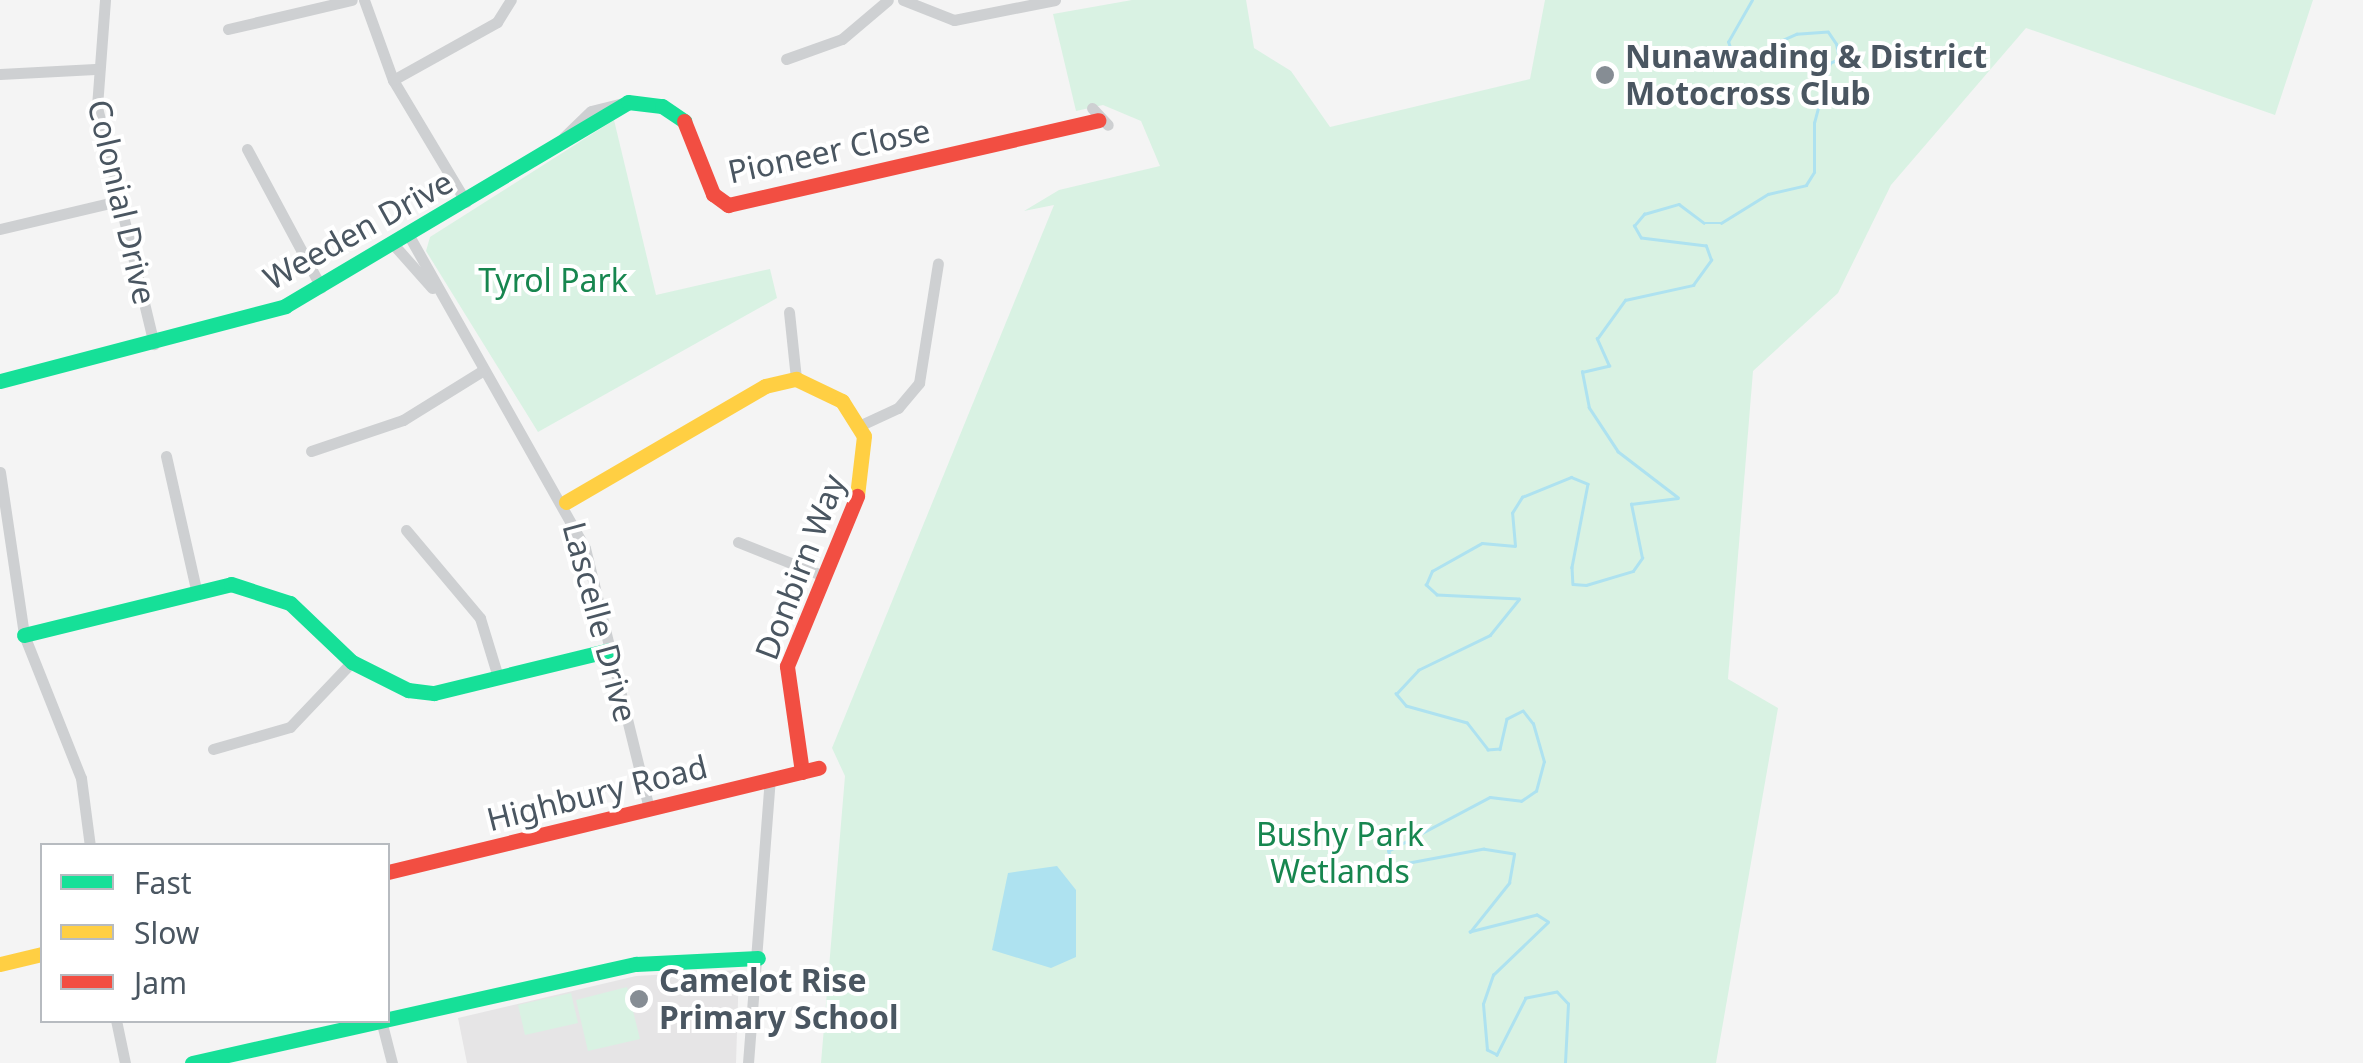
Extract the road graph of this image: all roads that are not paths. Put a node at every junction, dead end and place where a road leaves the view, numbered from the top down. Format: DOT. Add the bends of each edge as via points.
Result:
graph roads {
  1 [pos="104,0"];
  2 [pos="352,0"];
  3 [pos="364,0"];
  4 [pos="511,0"];
  5 [pos="888,0"];
  6 [pos="904,0"];
  7 [pos="1055,0"];
  8 [pos="228,29"];
  9 [pos="786,59"];
  10 [pos="95,69"];
  11 [pos="0,74"];
  12 [pos="393,80"];
  13 [pos="628,102"];
  14 [pos="1099,117"];
  15 [pos="247,149"];
  16 [pos="118,201"];
  17 [pos="466,202"];
  18 [pos="0,229"];
  19 [pos="408,234"];
  20 [pos="394,244"];
  21 [pos="938,262"];
  22 [pos="321,288"];
  23 [pos="435,291"];
  24 [pos="789,312"];
  25 [pos="154,344"];
  26 [pos="482,372"];
  27 [pos="796,379"];
  28 [pos="0,380"];
  29 [pos="861,426"];
  30 [pos="312,451"];
  31 [pos="166,456"];
  32 [pos="0,472"];
  33 [pos="566,502"];
  34 [pos="406,530"];
  35 [pos="738,542"];
  36 [pos="824,576"];
  37 [pos="196,590"];
  38 [pos="24,634"];
  39 [pos="610,650"];
  40 [pos="352,662"];
  41 [pos="498,677"];
  42 [pos="213,749"];
  43 [pos="811,770"];
  44 [pos="762,781"];
  45 [pos="649,809"];
  46 [pos="90,843"];
  47 [pos="390,872"];
  48 [pos="40,954"];
  49 [pos="758,958"];
  50 [pos="0,964"];
  51 [pos="390,1022"];
  52 [pos="117,1023"];
  53 [pos="386,1023"];
  54 [pos="382,1024"];
  55 [pos="126,1063"];
  56 [pos="192,1063"];
  57 [pos="392,1063"];
  58 [pos="748,1063"];
  1 -- 10 [label="street, Colonial Drive"];
  2 -- 8 [label="street"];
  3 -- 12 [label="street"];
  4 -- 12 [label="street" via="497,22"];
  5 -- 9 [label="street" via="842,40"];
  6 -- 7 [label="street" via="954,20"];
  10 -- 11 [label="street"];
  10 -- 16 [label="street, Colonial Drive"];
  12 -- 17 [label="street"];
  13 -- 14 [label="street, Pioneer Close" via="662,106 687,124 713,194 728,205"];
  13 -- 17 [label="street, Weeden Drive"];
  15 -- 22 [label="street"];
  16 -- 18 [label="street"];
  16 -- 25 [label="street, Colonial Drive"];
  17 -- 19 [label="street, Weeden Drive"];
  19 -- 20 [label="street, Weeden Drive"];
  19 -- 23 [label="street, Lascelle Drive"];
  20 -- 22 [label="street, Weeden Drive"];
  20 -- 23 [label="street, Lascelle Drive"];
  21 -- 29 [label="street" via="918,383 898,408"];
  22 -- 25 [label="street, Weeden Drive" via="254,318"];
  23 -- 26 [label="street, Lascelle Drive"];
  24 -- 27 [label="street"];
  25 -- 28 [label="street, Weeden Drive"];
  26 -- 30 [label="street" via="402,420"];
  26 -- 33 [label="street, Lascelle Drive"];
  27 -- 29 [label="street" via="842,401"];
  27 -- 33 [label="street" via="766,386"];
  29 -- 36 [label="street, Donbirn Way" via="866,474"];
  31 -- 37 [label="street"];
  32 -- 38 [label="street"];
  33 -- 39 [label="street, Lascelle Drive"];
  34 -- 41 [label="street" via="480,618"];
  35 -- 36 [label="street"];
  36 -- 43 [label="street, Donbirn Way" via="784,682"];
  37 -- 38 [label="street"];
  37 -- 40 [label="street" via="231,584 276,596"];
  38 -- 46 [label="street" via="81,778"];
  39 -- 41 [label="street"];
  39 -- 45 [label="street, Lascelle Drive"];
  40 -- 41 [label="street" via="380,682 434,693"];
  40 -- 42 [label="street" via="290,728"];
  43 -- 44 [label="street, Highbury Road"];
  44 -- 45 [label="street, Highbury Road"];
  44 -- 49 [label="street" via="768,815"];
  45 -- 47 [label="street, Highbury Road"];
  48 -- 50 [label="street"];
  49 -- 51 [label="street" via="636,964"];
  49 -- 58 [label="street"];
  52 -- 55 [label="street"];
  53 -- 54 [label="street"];
  54 -- 56 [label="street"];
  54 -- 57 [label="street"];
}
